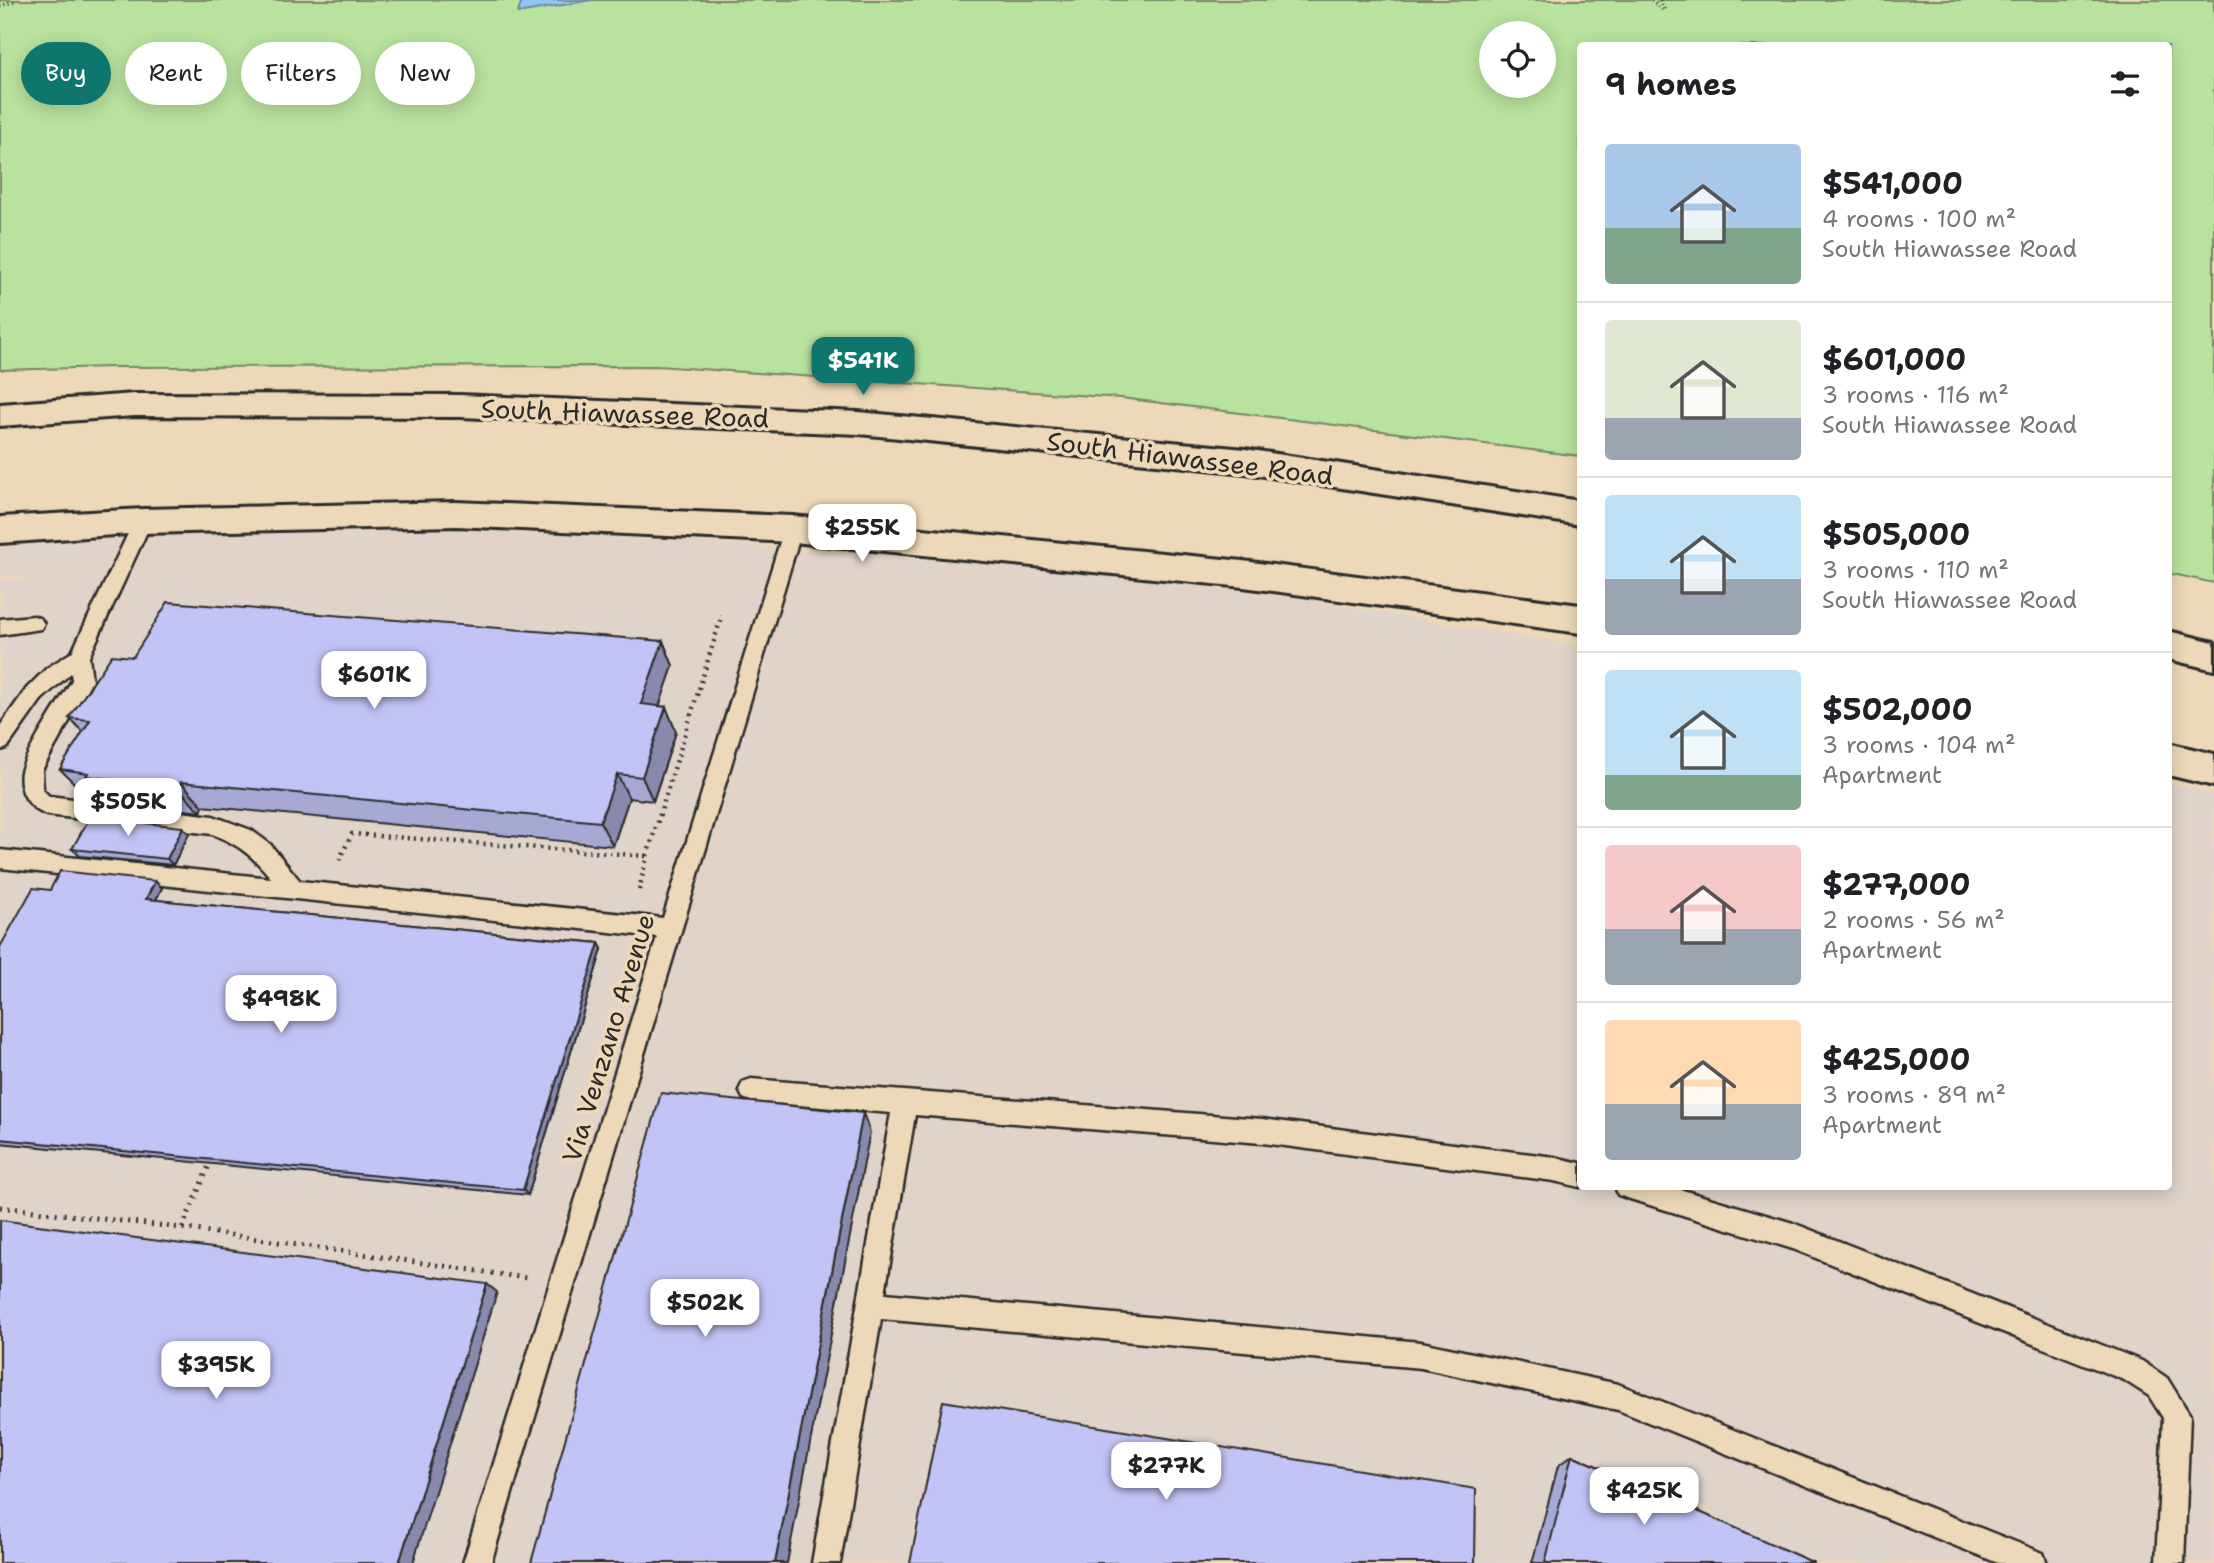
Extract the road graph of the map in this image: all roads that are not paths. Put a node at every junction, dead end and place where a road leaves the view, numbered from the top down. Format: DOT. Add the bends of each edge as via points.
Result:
graph roads {
  1 [pos="0,415"];
  2 [pos="1577,513"];
  3 [pos="143,521"];
  4 [pos="793,529"];
  5 [pos="0,530"];
  6 [pos="1577,619"];
  7 [pos="34,624"];
  8 [pos="0,627"];
  9 [pos="2172,646"];
  10 [pos="2214,656"];
  11 [pos="79,657"];
  12 [pos="0,742"];
  13 [pos="2172,760"];
  14 [pos="2214,770"];
  15 [pos="0,859"];
  16 [pos="293,888"];
  17 [pos="671,929"];
  18 [pos="751,1090"];
  19 [pos="905,1103"];
  20 [pos="1577,1174"];
  21 [pos="1640,1190"];
  22 [pos="871,1305"];
  23 [pos="477,1563"];
  24 [pos="826,1563"];
  25 [pos="2033,1563"];
  26 [pos="2170,1563"];
  1 -- 2 [label="street, South Hiawassee Road" via="134,405 460,406 859,423 1245,461"];
  3 -- 4 [label="street" via="456,514"];
  3 -- 5 [label="street"];
  3 -- 11 [label="lane"];
  4 -- 6 [label="street" via="1243,574"];
  4 -- 17 [label="lane, Via Venzano Avenue"];
  7 -- 8 [label="lane"];
  9 -- 10 [label="street"];
  11 -- 12 [label="lane" via="34,694"];
  11 -- 16 [label="lane" via="82,680 32,769 30,785 35,799 47,806 213,825 243,836 262,850"];
  13 -- 14 [label="street"];
  15 -- 16 [label="lane"];
  16 -- 17 [label="lane"];
  17 -- 23 [label="lane, Via Venzano Avenue"];
  18 -- 19 [label="lane"];
  19 -- 20 [label="lane" via="1262,1131"];
  19 -- 22 [label="lane"];
  21 -- 26 [label="lane" via="1793,1236 2133,1370 2158,1387 2177,1415"];
  22 -- 24 [label="lane"];
  22 -- 25 [label="lane" via="1420,1355 1618,1397"];
}
